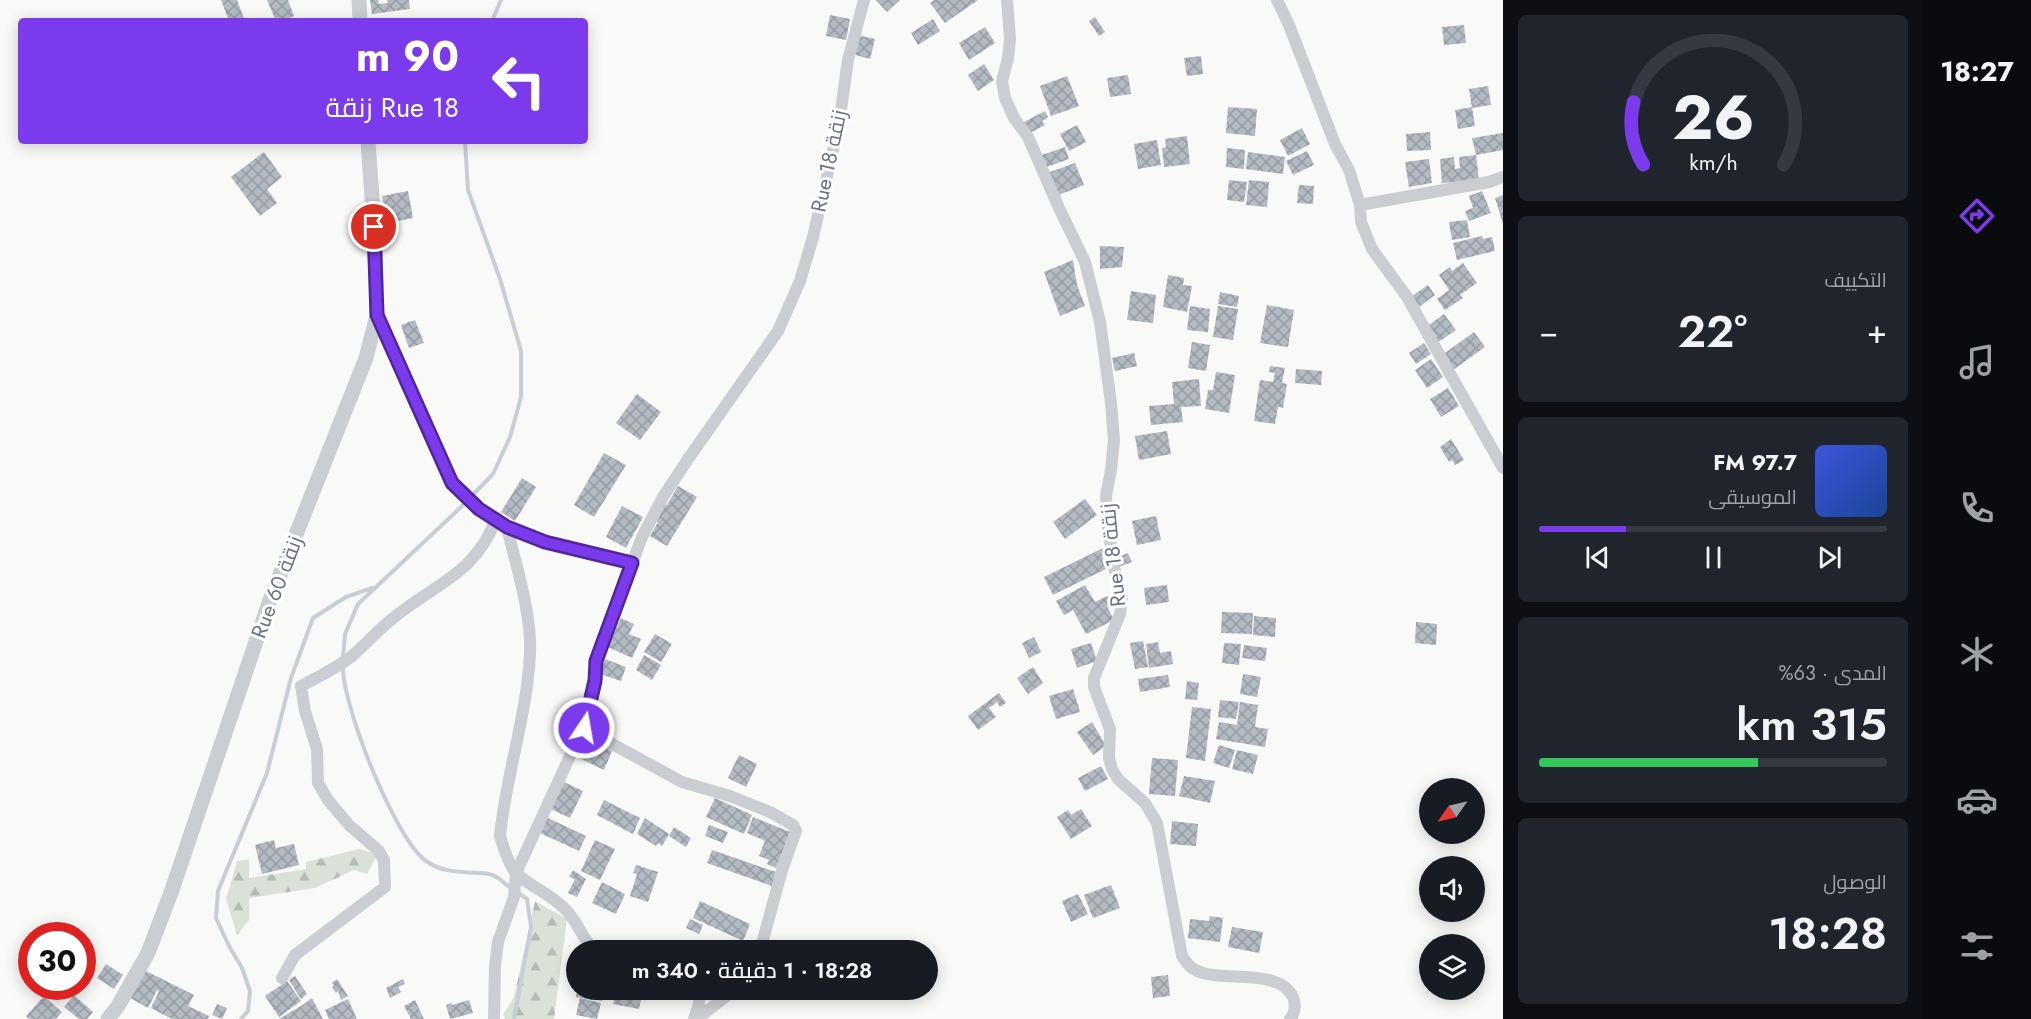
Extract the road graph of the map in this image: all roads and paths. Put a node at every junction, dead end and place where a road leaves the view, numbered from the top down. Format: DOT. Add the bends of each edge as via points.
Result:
graph roads {
  1 [pos="359,0"];
  2 [pos="864,0"];
  3 [pos="1007,0"];
  4 [pos="1277,0"];
  5 [pos="360,18"];
  6 [pos="368,144"];
  7 [pos="1503,177"];
  8 [pos="1360,205"];
  9 [pos="377,315"];
  10 [pos="1503,468"];
  11 [pos="496,519"];
  12 [pos="507,527"];
  13 [pos="632,563"];
  14 [pos="584,728"];
  15 [pos="515,877"];
  16 [pos="584,940"];
  17 [pos="763,940"];
  18 [pos="282,978"];
  19 [pos="699,1000"];
  20 [pos="721,1000"];
  21 [pos="108,1019"];
  22 [pos="494,1019"];
  23 [pos="695,1019"];
  24 [pos="1290,1019"];
  1 -- 5 [label="street"];
  2 -- 13 [label="street, Rue 18 زنقة" via="848,60 813,237 788,311 663,497"];
  3 -- 24 [label="street, Rue 18 زنقة" via="1010,39 1002,81 1005,98 1028,137 1085,262 1100,322 1110,394 1114,440 1106,496 1107,520 1122,600 1094,687 1110,729 1112,769 1146,803 1158,823 1182,956 1190,968 1204,974 1275,981 1288,988 1295,1001"];
  4 -- 8 [label="street"];
  6 -- 9 [label="street, Rue 60 زنقة"];
  7 -- 8 [label="street"];
  8 -- 10 [label="street" via="1361,222 1372,249 1407,297"];
  9 -- 11 [label="street" via="452,483 479,509"];
  9 -- 21 [label="street, Rue 60 زنقة" via="360,378 270,600 172,890 147,953"];
  11 -- 12 [label="street"];
  11 -- 18 [label="street" via="488,539 466,567 393,618 345,661 301,686 318,750 318,783 349,825 379,851 384,860 386,887 295,955"];
  12 -- 13 [label="street" via="545,542"];
  12 -- 15 [label="street" via="530,629 524,701 501,836"];
  13 -- 14 [label="street, Rue 18 زنقة" via="596,661"];
  14 -- 15 [label="street, Rue 18 زنقة"];
  14 -- 17 [label="street" via="682,782 730,796 793,825 796,831"];
  15 -- 16 [label="street" via="546,892 563,907"];
  15 -- 22 [label="street" via="514,897 498,942"];
  19 -- 23 [label="street"];
  20 -- 23 [label="street"];
}
